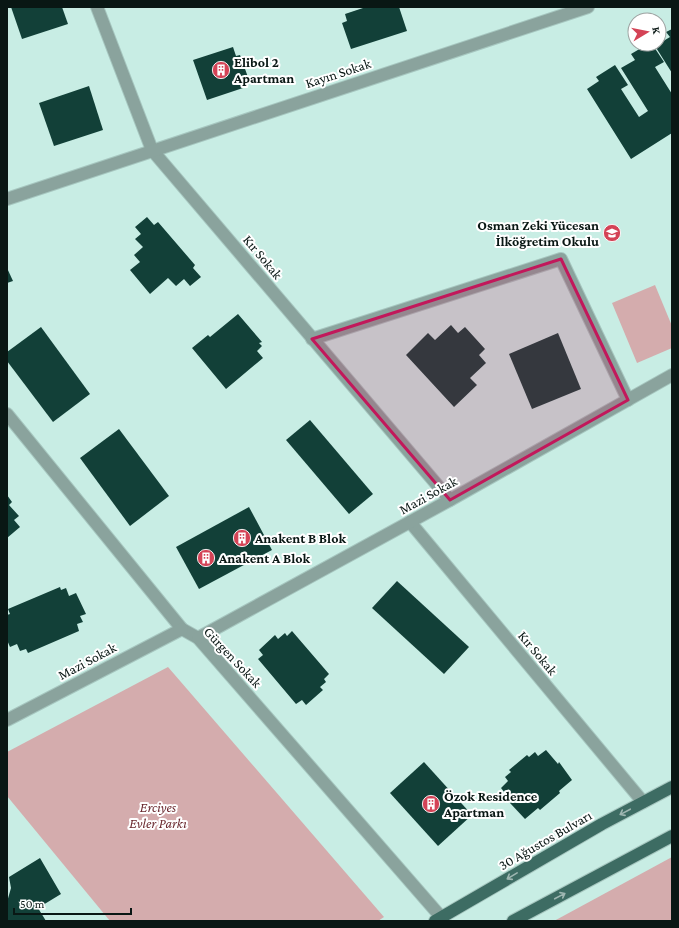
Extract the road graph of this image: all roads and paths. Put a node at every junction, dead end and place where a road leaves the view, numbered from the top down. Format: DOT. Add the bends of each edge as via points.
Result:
graph roads {
  1 [pos="97,7"];
  2 [pos="588,7"];
  3 [pos="152,150"];
  4 [pos="7,199"];
  5 [pos="312,339"];
  6 [pos="672,375"];
  7 [pos="628,400"];
  8 [pos="7,414"];
  9 [pos="450,500"];
  10 [pos="410,522"];
  11 [pos="182,628"];
  12 [pos="198,638"];
  13 [pos="7,720"];
  14 [pos="672,787"];
  15 [pos="643,802"];
  16 [pos="672,836"];
  17 [pos="438,919"];
  18 [pos="513,921"];
  1 -- 3 [label="street, Kır Sokak"];
  2 -- 3 [label="street, Kayın Sokak"];
  3 -- 4 [label="street, Kayın Sokak"];
  3 -- 5 [label="street, Kır Sokak"];
  5 -- 7 [label="street" via="561,258"];
  5 -- 9 [label="street, Kır Sokak"];
  6 -- 7 [label="street, Mazi Sokak"];
  7 -- 9 [label="street, Mazi Sokak"];
  8 -- 11 [label="street, Gürgen Sokak"];
  9 -- 10 [label="street, Mazi Sokak"];
  10 -- 12 [label="street, Mazi Sokak"];
  10 -- 15 [label="street, Kır Sokak"];
  11 -- 12 [label="street, Gürgen Sokak"];
  11 -- 13 [label="street, Mazi Sokak"];
  12 -- 17 [label="street, Gürgen Sokak"];
  14 -- 15 [label="main road, 30 Ağustos Bulvarı"];
  15 -- 17 [label="main road, 30 Ağustos Bulvarı, one-way"];
  18 -- 16 [label="main road, one-way"];
}
